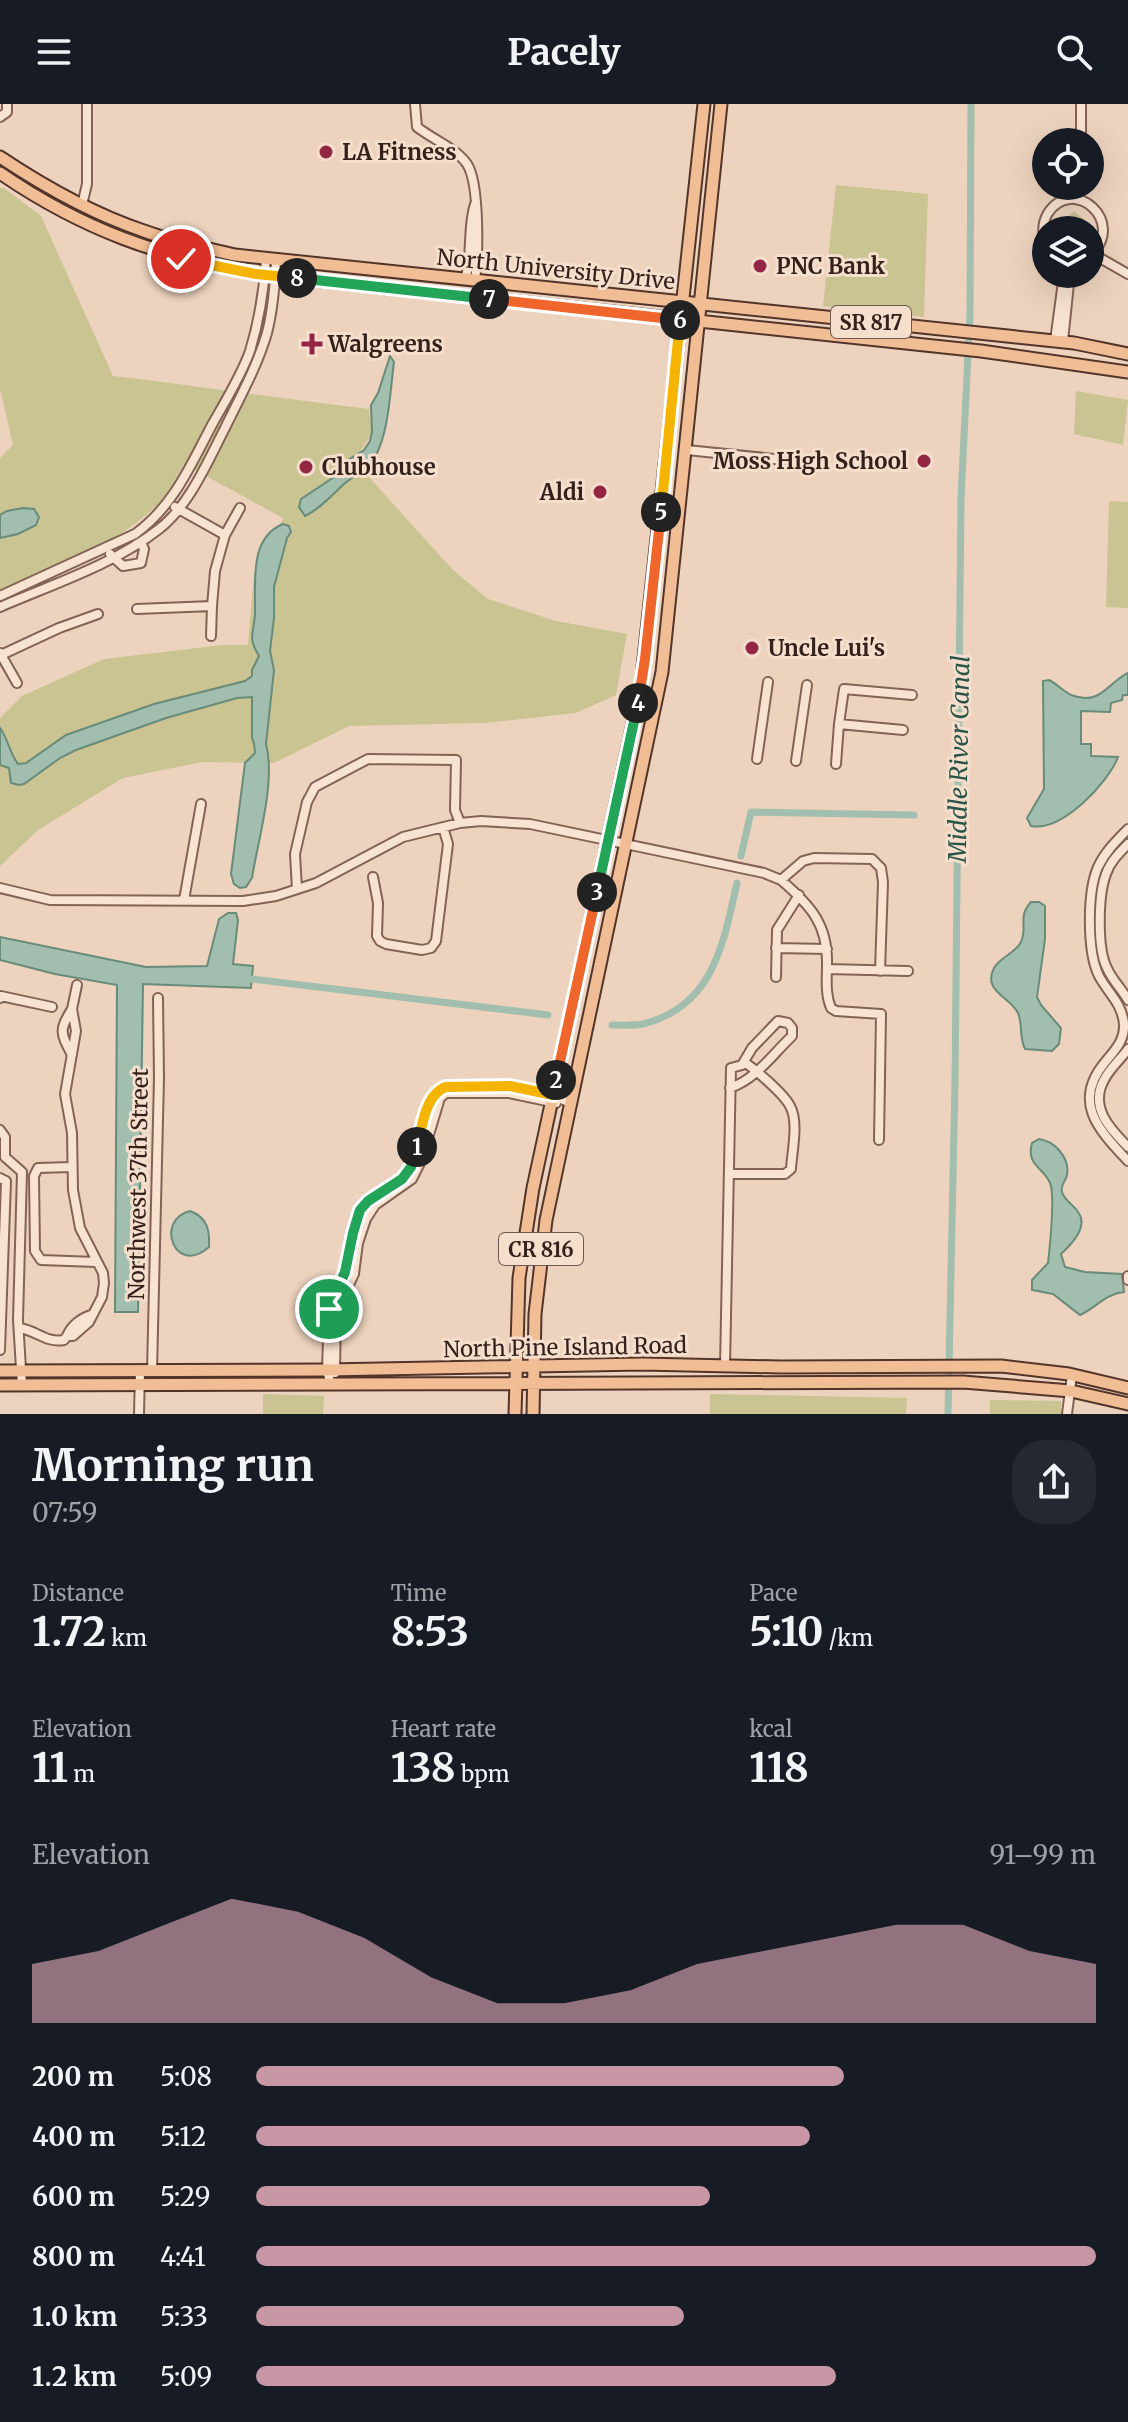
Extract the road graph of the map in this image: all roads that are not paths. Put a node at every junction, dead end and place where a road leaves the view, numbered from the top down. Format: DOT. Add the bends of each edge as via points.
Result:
graph roads {
  1 [pos="7,104"];
  2 [pos="87,104"];
  3 [pos="415,104"];
  4 [pos="704,104"];
  5 [pos="721,104"];
  6 [pos="1081,104"];
  7 [pos="0,117"];
  8 [pos="1081,128"];
  9 [pos="0,157"];
  10 [pos="0,173"];
  11 [pos="1079,200"];
  12 [pos="82,205"];
  13 [pos="1047,216"];
  14 [pos="1099,216"];
  15 [pos="271,260"];
  16 [pos="1104,262"];
  17 [pos="1128,274"];
  18 [pos="270,275"];
  19 [pos="470,280"];
  20 [pos="503,284"];
  21 [pos="1063,288"];
  22 [pos="1068,288"];
  23 [pos="432,293"];
  24 [pos="470,297"];
  25 [pos="683,303"];
  26 [pos="701,305"];
  27 [pos="680,320"];
  28 [pos="699,322"];
  29 [pos="1059,341"];
  30 [pos="1092,346"];
  31 [pos="1128,354"];
  32 [pos="1051,359"];
  33 [pos="1128,372"];
  34 [pos="687,450"];
  35 [pos="804,462"];
  36 [pos="168,502"];
  37 [pos="240,508"];
  38 [pos="177,509"];
  39 [pos="225,535"];
  40 [pos="141,542"];
  41 [pos="106,548"];
  42 [pos="113,557"];
  43 [pos="0,596"];
  44 [pos="212,606"];
  45 [pos="0,607"];
  46 [pos="137,609"];
  47 [pos="98,614"];
  48 [pos="211,636"];
  49 [pos="1,654"];
  50 [pos="768,682"];
  51 [pos="17,683"];
  52 [pos="807,685"];
  53 [pos="912,695"];
  54 [pos="839,724"];
  55 [pos="903,730"];
  56 [pos="757,759"];
  57 [pos="796,761"];
  58 [pos="836,764"];
  59 [pos="201,804"];
  60 [pos="460,823"];
  61 [pos="443,827"];
  62 [pos="1128,829"];
  63 [pos="609,839"];
  64 [pos="626,843"];
  65 [pos="1128,844"];
  66 [pos="373,877"];
  67 [pos="781,880"];
  68 [pos="0,888"];
  69 [pos="297,889"];
  70 [pos="799,895"];
  71 [pos="184,900"];
  72 [pos="776,948"];
  73 [pos="827,949"];
  74 [pos="827,969"];
  75 [pos="880,971"];
  76 [pos="908,971"];
  77 [pos="776,977"];
  78 [pos="77,985"];
  79 [pos="0,998"];
  80 [pos="158,998"];
  81 [pos="1128,1000"];
  82 [pos="52,1007"];
  83 [pos="72,1009"];
  84 [pos="1128,1049"];
  85 [pos="72,1055"];
  86 [pos="744,1062"];
  87 [pos="757,1071"];
  88 [pos="730,1088"];
  89 [pos="436,1097"];
  90 [pos="552,1099"];
  91 [pos="570,1103"];
  92 [pos="0,1130"];
  93 [pos="879,1140"];
  94 [pos="1128,1147"];
  95 [pos="1128,1161"];
  96 [pos="71,1167"];
  97 [pos="729,1174"];
  98 [pos="0,1178"];
  99 [pos="96,1262"];
  100 [pos="20,1328"];
  101 [pos="0,1349"];
  102 [pos="725,1366"];
  103 [pos="516,1367"];
  104 [pos="533,1367"];
  105 [pos="332,1370"];
  106 [pos="0,1371"];
  107 [pos="21,1371"];
  108 [pos="146,1371"];
  109 [pos="1072,1375"];
  110 [pos="140,1384"];
  111 [pos="0,1385"];
  112 [pos="22,1385"];
  113 [pos="331,1385"];
  114 [pos="516,1385"];
  115 [pos="534,1385"];
  116 [pos="1128,1388"];
  117 [pos="1071,1391"];
  118 [pos="1128,1404"];
  119 [pos="139,1414"];
  120 [pos="515,1414"];
  121 [pos="533,1414"];
  122 [pos="1067,1414"];
  1 -- 7 [label="street"];
  2 -- 12 [label="street"];
  3 -- 19 [label="street" via="417,127 467,163 473,178 477,214"];
  4 -- 25 [label="main road"];
  5 -- 26 [label="main road"];
  6 -- 8 [label="street"];
  9 -- 12 [label="main road, North University Drive / SR 817"];
  10 -- 18 [label="main road, North University Drive / SR 817" via="64,213 147,249"];
  11 -- 13 [label="street" via="1064,201"];
  11 -- 14 [label="street"];
  12 -- 15 [label="main road, North University Drive / SR 817" via="143,231"];
  15 -- 18 [label="street"];
  15 -- 19 [label="main road, North University Drive / SR 817"];
  16 -- 17 [label="street"];
  18 -- 23 [label="main road, North University Drive / SR 817"];
  18 -- 36 [label="street" via="249,354"];
  18 -- 38 [label="street" via="268,329 249,380"];
  19 -- 20 [label="main road, North University Drive / SR 817"];
  19 -- 23 [label="main road" via="466,288"];
  20 -- 24 [label="main road"];
  20 -- 25 [label="main road, North University Drive / SR 817"];
  21 -- 29 [label="street"];
  22 -- 29 [label="street"];
  23 -- 24 [label="main road, North University Drive / SR 817"];
  24 -- 27 [label="main road, North University Drive / SR 817"];
  25 -- 26 [label="main road, North University Drive / SR 817"];
  25 -- 27 [label="main road"];
  26 -- 28 [label="main road"];
  26 -- 29 [label="main road, North University Drive / SR 817"];
  27 -- 28 [label="main road, North University Drive / SR 817"];
  27 -- 63 [label="main road, CR 816" via="645,659"];
  28 -- 32 [label="main road, North University Drive / SR 817"];
  28 -- 34 [label="main road, CR 816"];
  29 -- 30 [label="main road, North University Drive / SR 817"];
  30 -- 31 [label="main road, North University Drive / SR 817"];
  30 -- 32 [label="main road" via="1059,349"];
  32 -- 33 [label="main road, North University Drive / SR 817"];
  34 -- 35 [label="street"];
  34 -- 64 [label="main road, CR 816" via="662,672"];
  36 -- 38 [label="street"];
  36 -- 41 [label="street" via="154,520"];
  37 -- 39 [label="street"];
  38 -- 39 [label="street"];
  38 -- 40 [label="street"];
  39 -- 44 [label="street"];
  40 -- 42 [label="street"];
  40 -- 42 [label="street" via="141,563 123,566"];
  41 -- 42 [label="street"];
  41 -- 43 [label="street"];
  42 -- 45 [label="street"];
  44 -- 46 [label="street"];
  44 -- 48 [label="street"];
  47 -- 49 [label="street"];
  49 -- 51 [label="street"];
  50 -- 56 [label="street"];
  52 -- 57 [label="street"];
  53 -- 54 [label="street" via="844,689"];
  54 -- 55 [label="street"];
  54 -- 58 [label="street"];
  59 -- 71 [label="street"];
  60 -- 61 [label="street"];
  60 -- 63 [label="street" via="513,822"];
  60 -- 69 [label="street" via="455,810 456,760 368,759 315,787 295,854"];
  61 -- 66 [label="street" via="448,844 431,948 380,941"];
  61 -- 69 [label="street" via="403,837"];
  62 -- 95 [label="street" via="1105,855 1092,885 1093,958 1099,977 1120,1006 1124,1029 1096,1073 1090,1096 1100,1131"];
  63 -- 64 [label="street"];
  63 -- 90 [label="main road, CR 816"];
  64 -- 67 [label="street"];
  64 -- 91 [label="main road, CR 816"];
  65 -- 81 [label="street" via="1105,876 1101,949 1107,970"];
  67 -- 70 [label="street"];
  67 -- 75 [label="street" via="814,858 878,863 883,882"];
  68 -- 71 [label="street" via="50,900"];
  69 -- 71 [label="street" via="243,901"];
  70 -- 72 [label="street" via="777,930"];
  70 -- 73 [label="street" via="818,920"];
  72 -- 73 [label="street"];
  72 -- 77 [label="street"];
  73 -- 74 [label="street"];
  74 -- 75 [label="street"];
  74 -- 93 [label="street" via="831,1008 881,1014"];
  75 -- 76 [label="street"];
  78 -- 83 [label="street"];
  79 -- 82 [label="street"];
  80 -- 108 [label="street, Northwest 37th Street"];
  83 -- 85 [label="street"];
  83 -- 85 [label="street" via="62,1026"];
  84 -- 94 [label="street" via="1104,1080 1099,1103 1107,1124"];
  85 -- 96 [label="street" via="65,1094"];
  86 -- 87 [label="street"];
  86 -- 87 [label="street" via="778,1021 788,1023 792,1036"];
  86 -- 88 [label="street" via="731,1068"];
  87 -- 88 [label="street"];
  87 -- 97 [label="street" via="791,1107 791,1169 785,1174"];
  88 -- 97 [label="street"];
  89 -- 90 [label="street" via="509,1093"];
  89 -- 105 [label="street" via="412,1179 375,1205 366,1219 354,1274 336,1312"];
  89 -- 105 [label="street" via="411,1167 368,1201 357,1219 345,1272 329,1309"];
  90 -- 91 [label="street"];
  90 -- 103 [label="main road, CR 816" via="522,1254"];
  91 -- 104 [label="main road, CR 816" via="541,1250"];
  92 -- 100 [label="street" via="5,1157 22,1172"];
  96 -- 99 [label="street" via="80,1228"];
  96 -- 99 [label="street" via="38,1168 34,1176 35,1251 41,1260"];
  97 -- 102 [label="street"];
  98 -- 101 [label="street" via="6,1181"];
  99 -- 100 [label="street" via="103,1273 102,1297 64,1340 50,1341"];
  100 -- 107 [label="street"];
  102 -- 104 [label="main road, North Pine Island Road"];
  102 -- 109 [label="main road, North Pine Island Road" via="963,1366"];
  103 -- 104 [label="main road, North Pine Island Road"];
  103 -- 105 [label="main road, North Pine Island Road"];
  103 -- 114 [label="main road, CR 816"];
  104 -- 115 [label="main road, CR 816"];
  105 -- 108 [label="main road, North Pine Island Road"];
  105 -- 113 [label="street"];
  106 -- 107 [label="main road, North Pine Island Road"];
  107 -- 108 [label="main road, North Pine Island Road"];
  107 -- 112 [label="street"];
  108 -- 110 [label="street, Northwest 37th Street"];
  109 -- 116 [label="main road, North Pine Island Road"];
  109 -- 117 [label="street"];
  110 -- 112 [label="main road, North Pine Island Road"];
  110 -- 113 [label="main road, North Pine Island Road"];
  110 -- 119 [label="street, Northwest 37th Street"];
  111 -- 112 [label="main road, North Pine Island Road"];
  113 -- 114 [label="main road, North Pine Island Road"];
  114 -- 115 [label="main road, North Pine Island Road"];
  114 -- 120 [label="main road, CR 816"];
  115 -- 117 [label="main road, North Pine Island Road" via="963,1382"];
  115 -- 121 [label="main road, CR 816"];
  117 -- 118 [label="main road, North Pine Island Road"];
  117 -- 122 [label="street"];
}
